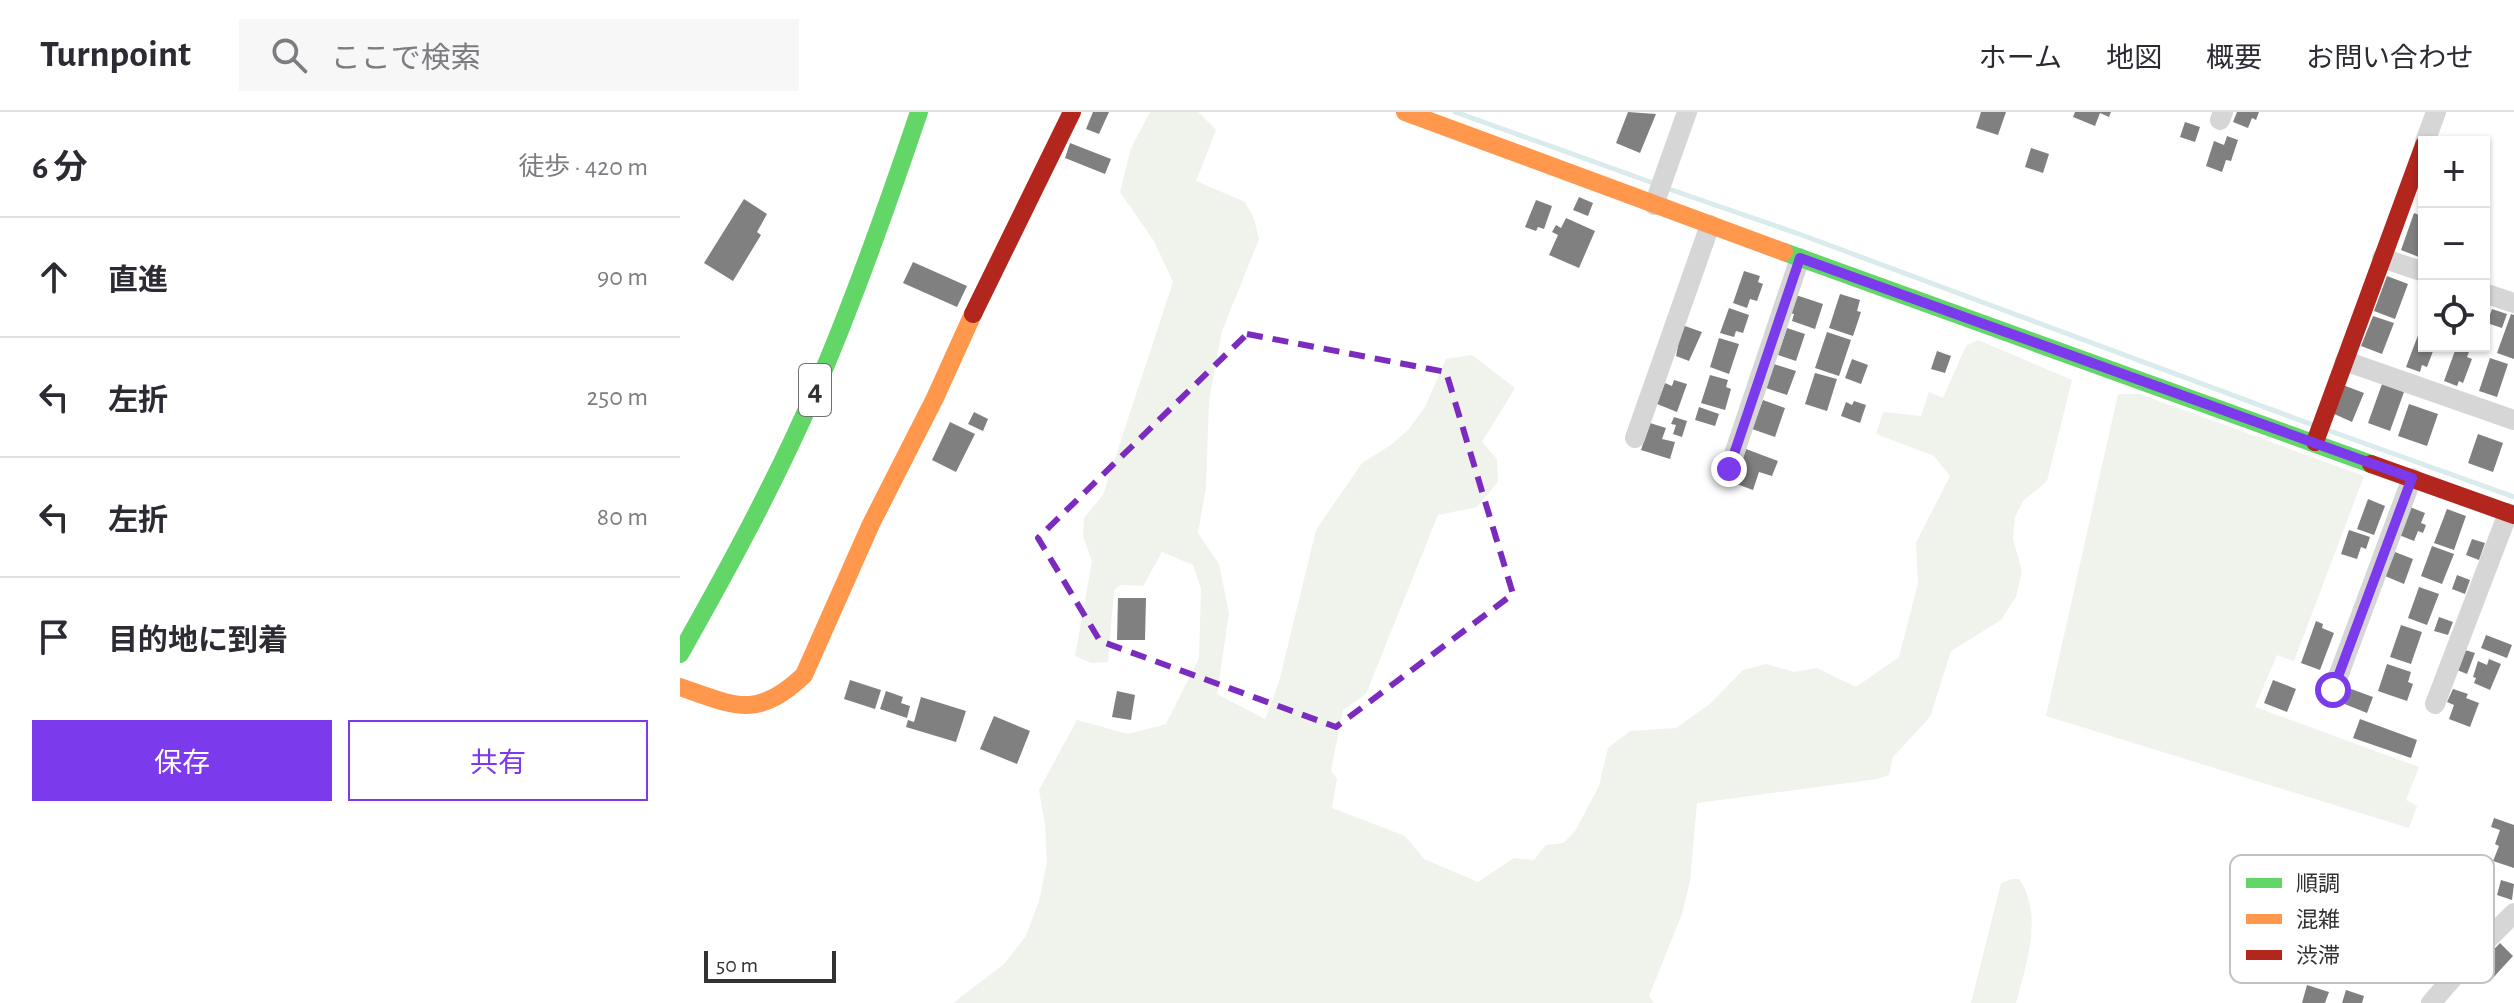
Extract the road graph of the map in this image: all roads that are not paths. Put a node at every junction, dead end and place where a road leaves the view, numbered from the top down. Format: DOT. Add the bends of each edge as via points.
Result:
graph roads {
  1 [pos="919,112"];
  2 [pos="1072,112"];
  3 [pos="1405,112"];
  4 [pos="1687,112"];
  5 [pos="2436,112"];
  6 [pos="2427,136"];
  7 [pos="2418,159"];
  8 [pos="1658,192"];
  9 [pos="1710,225"];
  10 [pos="1800,258"];
  11 [pos="2382,258"];
  12 [pos="2418,270"];
  13 [pos="2490,295"];
  14 [pos="2514,303"];
  15 [pos="2345,361"];
  16 [pos="2514,420"];
  17 [pos="2319,432"];
  18 [pos="1635,438"];
  19 [pos="1729,469"];
  20 [pos="2412,478"];
  21 [pos="2511,514"];
  22 [pos="680,654"];
  23 [pos="680,687"];
  24 [pos="2333,690"];
  25 [pos="2435,704"];
  26 [pos="2514,913"];
  27 [pos="2494,933"];
  28 [pos="2448,983"];
  29 [pos="2431,1003"];
  1 -- 22 [label="main road, 4" via="813,395"];
  2 -- 23 [label="main road" via="871,524 804,675 790,690 754,707"];
  3 -- 8 [label="main road"];
  4 -- 8 [label="street"];
  5 -- 6 [label="street"];
  7 -- 11 [label="main road"];
  8 -- 9 [label="main road"];
  9 -- 10 [label="main road"];
  9 -- 18 [label="street"];
  10 -- 17 [label="main road"];
  10 -- 19 [label="street"];
  11 -- 12 [label="street"];
  11 -- 15 [label="main road"];
  13 -- 14 [label="street"];
  15 -- 16 [label="street"];
  15 -- 17 [label="main road"];
  17 -- 20 [label="main road"];
  20 -- 21 [label="main road"];
  20 -- 24 [label="street"];
  21 -- 25 [label="street"];
  26 -- 27 [label="street"];
  28 -- 29 [label="street"];
}
